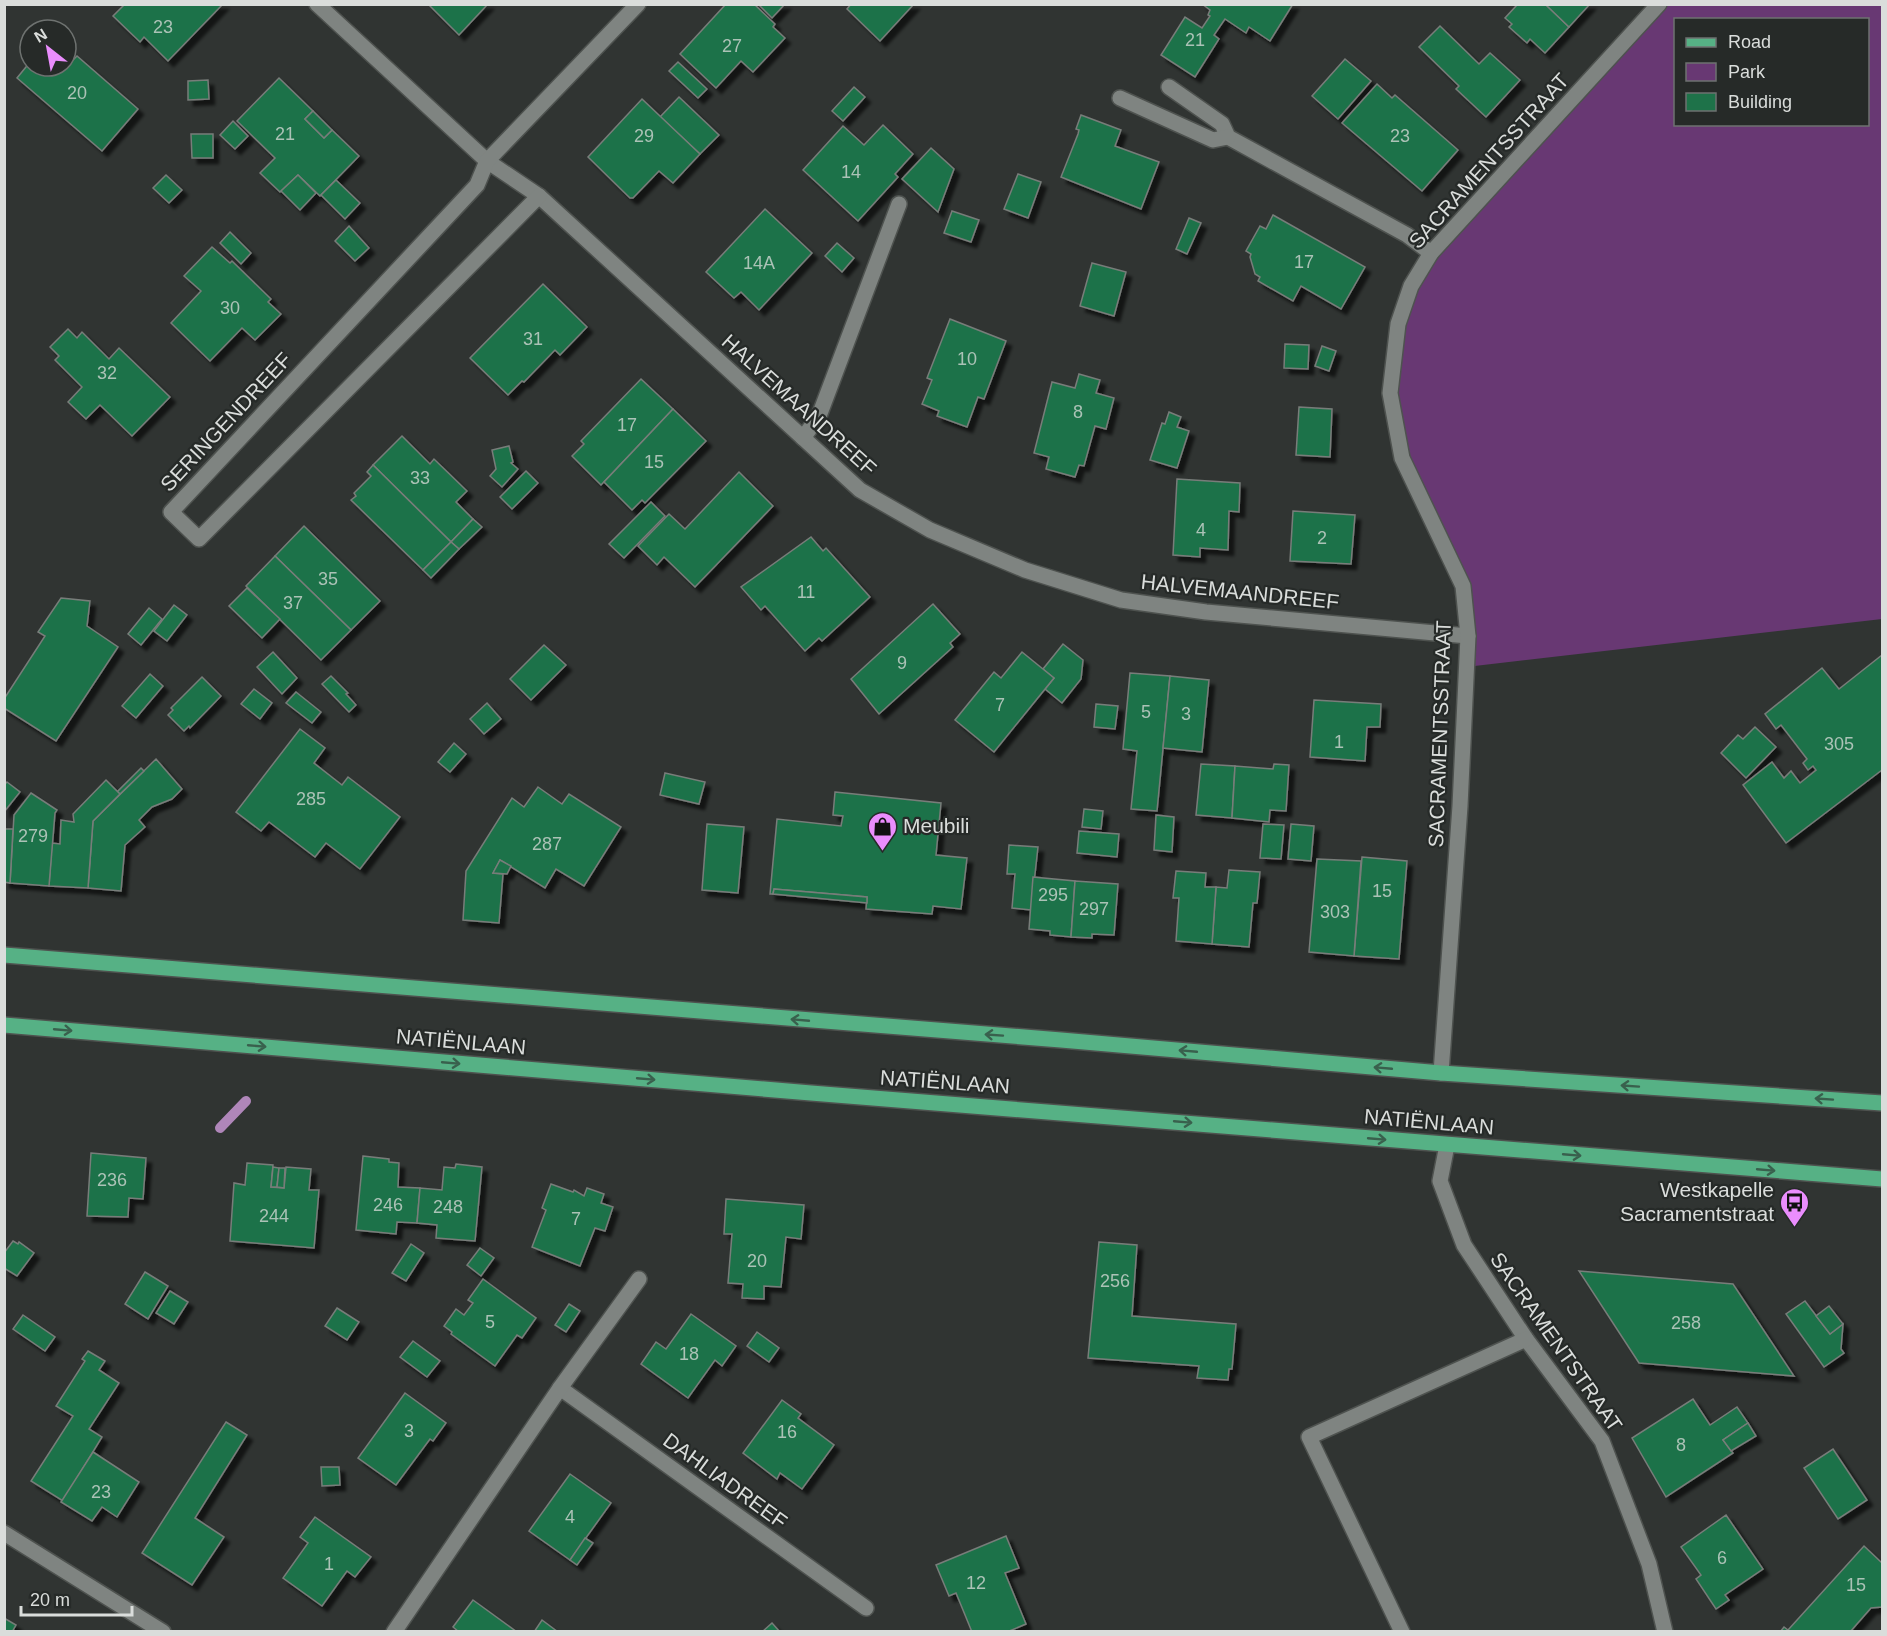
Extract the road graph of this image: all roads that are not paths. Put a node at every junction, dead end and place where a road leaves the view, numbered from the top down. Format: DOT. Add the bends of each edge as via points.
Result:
graph roads {
  1 [pos="317,4"];
  2 [pos="638,4"];
  3 [pos="1659,4"];
  4 [pos="1169,87"];
  5 [pos="1120,98"];
  6 [pos="1228,137"];
  7 [pos="487,161"];
  8 [pos="539,196"];
  9 [pos="899,204"];
  10 [pos="1431,253"];
  11 [pos="803,438"];
  12 [pos="1468,636"];
  13 [pos="4,955"];
  14 [pos="4,1025"];
  15 [pos="1441,1073"];
  16 [pos="1882,1103"];
  17 [pos="1447,1145"];
  18 [pos="1882,1179"];
  19 [pos="639,1279"];
  20 [pos="1526,1339"];
  21 [pos="560,1388"];
  22 [pos="4,1533"];
  23 [pos="866,1608"];
  24 [pos="163,1632"];
  25 [pos="394,1632"];
  26 [pos="1402,1632"];
  27 [pos="1665,1632"];
  1 -- 7 [label="street, HALVEMAANDREEF"];
  2 -- 7 [label="street, SERINGENDREEF"];
  3 -- 10 [label="street, SACRAMENTSSTRAAT"];
  4 -- 6 [label="street" via="1222,124"];
  5 -- 6 [label="street" via="1213,140"];
  6 -- 10 [label="street" via="1407,234"];
  7 -- 8 [label="street, HALVEMAANDREEF"];
  7 -- 8 [label="street, SERINGENDREEF" via="477,185 171,512 199,539"];
  8 -- 11 [label="street, HALVEMAANDREEF"];
  9 -- 11 [label="street" via="819,416"];
  10 -- 12 [label="street, SACRAMENTSSTRAAT" via="1411,286 1398,324 1390,393 1402,458 1463,586"];
  11 -- 12 [label="street, HALVEMAANDREEF" via="860,490 930,530 1025,570 1120,600 1206,612"];
  12 -- 15 [label="street, SACRAMENTSSTRAAT"];
  15 -- 13 [label="main road, one-way"];
  14 -- 17 [label="main road, NATIËNLAAN, one-way"];
  16 -- 15 [label="main road, one-way"];
  17 -- 18 [label="main road, NATIËNLAAN, one-way"];
  17 -- 20 [label="street, SACRAMENTSTRAAT" via="1440,1181 1464,1245"];
  19 -- 21 [label="street"];
  20 -- 26 [label="street" via="1309,1437"];
  20 -- 27 [label="street, SACRAMENTSTRAAT" via="1602,1441 1649,1564"];
  21 -- 23 [label="street, DAHLIADREEF"];
  21 -- 25 [label="street"];
  22 -- 24 [label="street"];
}
